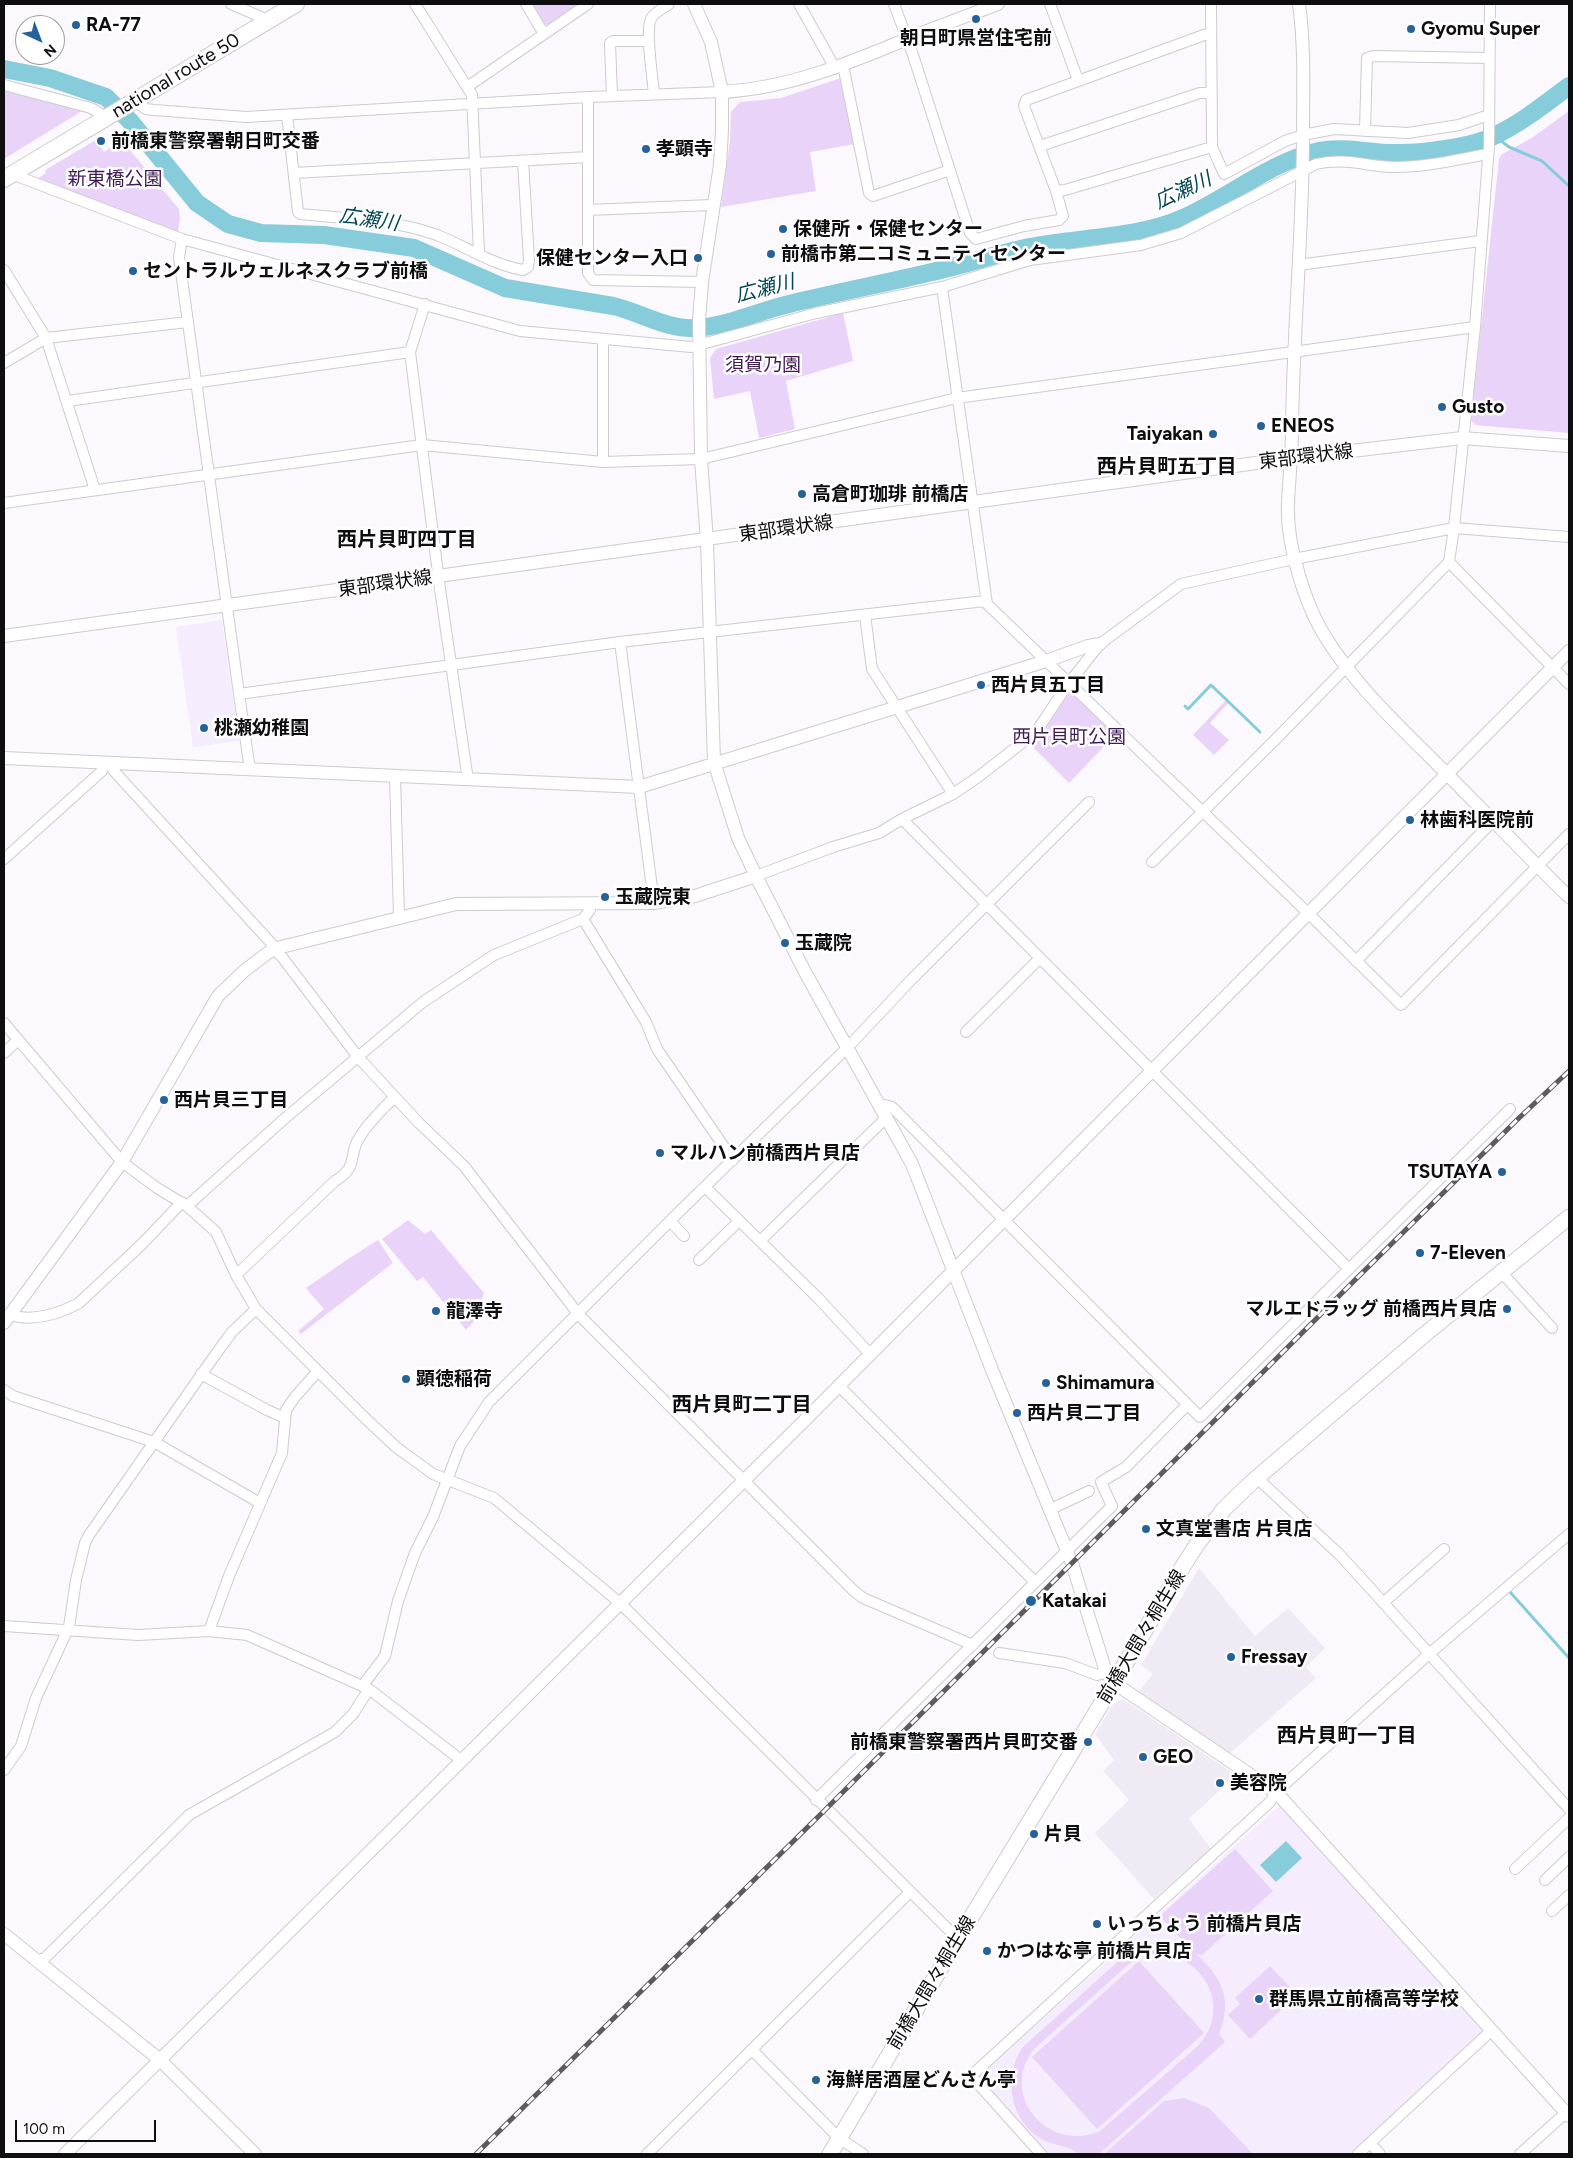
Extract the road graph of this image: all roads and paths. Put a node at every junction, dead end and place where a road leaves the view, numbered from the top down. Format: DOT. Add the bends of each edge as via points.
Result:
graph roads {
  1 [pos="231,4"];
  2 [pos="296,4"];
  3 [pos="415,4"];
  4 [pos="526,4"];
  5 [pos="588,4"];
  6 [pos="669,4"];
  7 [pos="694,4"];
  8 [pos="799,4"];
  9 [pos="894,4"];
  10 [pos="998,4"];
  11 [pos="1050,4"];
  12 [pos="1211,4"];
  13 [pos="1299,4"];
  14 [pos="1490,4"];
  15 [pos="972,8"];
  16 [pos="268,20"];
  17 [pos="544,34"];
  18 [pos="1211,34"];
  19 [pos="907,40"];
  20 [pos="649,41"];
  21 [pos="1489,58"];
  22 [pos="838,67"];
  23 [pos="1078,80"];
  24 [pos="4,85"];
  25 [pos="467,87"];
  26 [pos="722,92"];
  27 [pos="1211,93"];
  28 [pos="654,94"];
  29 [pos="612,96"];
  30 [pos="588,97"];
  31 [pos="132,101"];
  32 [pos="472,104"];
  33 [pos="287,115"];
  34 [pos="1489,115"];
  35 [pos="107,117"];
  36 [pos="1365,130"];
  37 [pos="1303,141"];
  38 [pos="1040,146"];
  39 [pos="1212,147"];
  40 [pos="1488,150"];
  41 [pos="588,157"];
  42 [pos="523,161"];
  43 [pos="475,162"];
  44 [pos="1302,168"];
  45 [pos="950,170"];
  46 [pos="294,173"];
  47 [pos="6,174"];
  48 [pos="1056,191"];
  49 [pos="712,205"];
  50 [pos="588,210"];
  51 [pos="182,239"];
  52 [pos="1480,241"];
  53 [pos="480,253"];
  54 [pos="1298,264"];
  55 [pos="4,270"];
  56 [pos="702,282"];
  57 [pos="942,287"];
  58 [pos="425,304"];
  59 [pos="188,322"];
  60 [pos="1475,327"];
  61 [pos="46,338"];
  62 [pos="603,340"];
  63 [pos="699,340"];
  64 [pos="410,352"];
  65 [pos="1293,352"];
  66 [pos="4,363"];
  67 [pos="197,382"];
  68 [pos="958,398"];
  69 [pos="68,401"];
  70 [pos="1462,438"];
  71 [pos="422,445"];
  72 [pos="1569,446"];
  73 [pos="1292,458"];
  74 [pos="701,459"];
  75 [pos="603,462"];
  76 [pos="210,475"];
  77 [pos="95,490"];
  78 [pos="4,503"];
  79 [pos="972,503"];
  80 [pos="1454,528"];
  81 [pos="1569,537"];
  82 [pos="707,540"];
  83 [pos="1294,559"];
  84 [pos="1449,562"];
  85 [pos="439,577"];
  86 [pos="985,601"];
  87 [pos="226,606"];
  88 [pos="865,615"];
  89 [pos="710,631"];
  90 [pos="4,636"];
  91 [pos="620,642"];
  92 [pos="1100,644"];
  93 [pos="1569,651"];
  94 [pos="1046,661"];
  95 [pos="451,665"];
  96 [pos="1346,667"];
  97 [pos="1554,667"];
  98 [pos="1068,684"];
  99 [pos="1569,684"];
  100 [pos="239,694"];
  101 [pos="897,708"];
  102 [pos="4,758"];
  103 [pos="714,762"];
  104 [pos="108,763"];
  105 [pos="250,770"];
  106 [pos="1446,773"];
  107 [pos="395,777"];
  108 [pos="468,780"];
  109 [pos="639,787"];
  110 [pos="953,794"];
  111 [pos="1089,802"];
  112 [pos="1202,811"];
  113 [pos="902,819"];
  114 [pos="1493,821"];
  115 [pos="1569,834"];
  116 [pos="4,859"];
  117 [pos="1152,862"];
  118 [pos="1538,866"];
  119 [pos="756,876"];
  120 [pos="1569,896"];
  121 [pos="588,903"];
  122 [pos="654,903"];
  123 [pos="986,905"];
  124 [pos="1308,913"];
  125 [pos="399,917"];
  126 [pos="583,919"];
  127 [pos="273,949"];
  128 [pos="1040,958"];
  129 [pos="1356,961"];
  130 [pos="4,1024"];
  131 [pos="966,1032"];
  132 [pos="18,1040"];
  133 [pos="848,1047"];
  134 [pos="4,1053"];
  135 [pos="358,1056"];
  136 [pos="1152,1071"];
  137 [pos="395,1097"];
  138 [pos="1510,1109"];
  139 [pos="883,1112"];
  140 [pos="733,1160"];
  141 [pos="122,1162"];
  142 [pos="705,1187"];
  143 [pos="184,1204"];
  144 [pos="1569,1217"];
  145 [pos="1004,1220"];
  146 [pos="670,1221"];
  147 [pos="739,1221"];
  148 [pos="684,1236"];
  149 [pos="760,1241"];
  150 [pos="699,1260"];
  151 [pos="954,1269"];
  152 [pos="1349,1270"];
  153 [pos="1502,1273"];
  154 [pos="236,1275"];
  155 [pos="256,1309"];
  156 [pos="579,1314"];
  157 [pos="7,1319"];
  158 [pos="1552,1328"];
  159 [pos="870,1354"];
  160 [pos="318,1372"];
  161 [pos="201,1374"];
  162 [pos="839,1386"];
  163 [pos="4,1390"];
  164 [pos="1187,1405"];
  165 [pos="285,1418"];
  166 [pos="154,1442"];
  167 [pos="1257,1478"];
  168 [pos="447,1480"];
  169 [pos="742,1481"];
  170 [pos="1089,1491"];
  171 [pos="260,1503"];
  172 [pos="1050,1510"];
  173 [pos="1569,1534"];
  174 [pos="1444,1549"];
  175 [pos="1066,1551"];
  176 [pos="1035,1582"];
  177 [pos="620,1603"];
  178 [pos="1383,1603"];
  179 [pos="4,1626"];
  180 [pos="209,1631"];
  181 [pos="66,1632"];
  182 [pos="973,1645"];
  183 [pos="999,1653"];
  184 [pos="1429,1654"];
  185 [pos="1110,1678"];
  186 [pos="366,1687"];
  187 [pos="461,1760"];
  188 [pos="4,1770"];
  189 [pos="1276,1792"];
  190 [pos="816,1800"];
  191 [pos="1569,1809"];
  192 [pos="1569,1818"];
  193 [pos="1569,1857"];
  194 [pos="1515,1869"];
  195 [pos="1545,1880"];
  196 [pos="910,1892"];
  197 [pos="1569,1895"];
  198 [pos="1552,1911"];
  199 [pos="4,1934"];
  200 [pos="958,1939"];
  201 [pos="37,1960"];
  202 [pos="1492,2030"];
  203 [pos="752,2050"];
  204 [pos="160,2060"];
  205 [pos="1568,2113"];
  206 [pos="840,2138"];
  207 [pos="1370,2143"];
  208 [pos="66,2154"];
  209 [pos="255,2154"];
  210 [pos="646,2154"];
  211 [pos="830,2154"];
  212 [pos="864,2154"];
  213 [pos="1041,2154"];
  214 [pos="1358,2154"];
  215 [pos="1380,2154"];
  216 [pos="1520,2154"];
  1 -- 16 [label="street"];
  2 -- 16 [label="highway, national route 50"];
  3 -- 25 [label="street"];
  4 -- 17 [label="street"];
  5 -- 17 [label="street"];
  6 -- 20 [label="street" via="651,18"];
  7 -- 26 [label="street" via="711,42"];
  8 -- 22 [label="street" via="830,59"];
  9 -- 19 [label="street"];
  10 -- 15 [label="street"];
  11 -- 23 [label="street"];
  12 -- 18 [label="street"];
  13 -- 37 [label="street" via="1304,56"];
  14 -- 21 [label="street"];
  15 -- 19 [label="street"];
  16 -- 31 [label="highway, national route 50"];
  17 -- 25 [label="street"];
  18 -- 23 [label="street"];
  18 -- 27 [label="street"];
  19 -- 22 [label="street"];
  19 -- 45 [label="street"];
  20 -- 28 [label="street"];
  20 -- 29 [label="street" via="610,43"];
  21 -- 34 [label="street"];
  21 -- 36 [label="street" via="1367,58"];
  22 -- 26 [label="street" via="770,87"];
  22 -- 45 [label="street" via="869,193 873,196"];
  23 -- 38 [label="street" via="1024,102"];
  24 -- 35 [label="street" via="92,108"];
  25 -- 32 [label="street"];
  26 -- 28 [label="street"];
  26 -- 49 [label="street" via="720,165"];
  27 -- 38 [label="street" via="1200,93"];
  27 -- 39 [label="street"];
  28 -- 29 [label="street"];
  29 -- 30 [label="street"];
  30 -- 32 [label="street"];
  30 -- 41 [label="street"];
  31 -- 33 [label="street" via="146,109 226,117"];
  31 -- 35 [label="highway, national route 50"];
  32 -- 33 [label="street"];
  32 -- 43 [label="street"];
  33 -- 46 [label="street"];
  34 -- 36 [label="street" via="1460,125 1408,133"];
  34 -- 40 [label="street"];
  35 -- 47 [label="highway, national route 50"];
  36 -- 37 [label="street" via="1334,129"];
  37 -- 39 [label="street" via="1285,141 1228,173 1222,172"];
  37 -- 44 [label="street"];
  38 -- 48 [label="street"];
  39 -- 48 [label="street"];
  40 -- 44 [label="street" via="1430,164 1399,167 1336,160"];
  40 -- 52 [label="street"];
  41 -- 42 [label="street"];
  41 -- 50 [label="street"];
  42 -- 43 [label="street"];
  42 -- 53 [label="street" via="528,268 518,270"];
  43 -- 46 [label="street"];
  43 -- 53 [label="street"];
  44 -- 54 [label="street"];
  44 -- 57 [label="street" via="1188,230 1160,240 1036,259"];
  45 -- 48 [label="street" via="970,234 976,239 1062,218"];
  46 -- 53 [label="street" via="298,212 301,214 401,224"];
  47 -- 51 [label="street"];
  49 -- 50 [label="street"];
  49 -- 56 [label="street"];
  50 -- 56 [label="street" via="588,273 593,280"];
  51 -- 58 [label="street"];
  51 -- 59 [label="street" via="179,257"];
  52 -- 54 [label="street"];
  52 -- 60 [label="street"];
  54 -- 65 [label="street"];
  55 -- 61 [label="street"];
  56 -- 63 [label="street"];
  57 -- 63 [label="street"];
  57 -- 68 [label="street"];
  58 -- 62 [label="street" via="520,331"];
  58 -- 64 [label="street"];
  59 -- 61 [label="street"];
  59 -- 67 [label="street"];
  60 -- 65 [label="street"];
  60 -- 70 [label="street"];
  61 -- 66 [label="street"];
  61 -- 69 [label="street"];
  62 -- 63 [label="street" via="691,347"];
  62 -- 75 [label="street"];
  63 -- 74 [label="street"];
  64 -- 67 [label="street"];
  64 -- 71 [label="street"];
  65 -- 68 [label="street"];
  65 -- 73 [label="street"];
  67 -- 69 [label="street"];
  67 -- 76 [label="street"];
  68 -- 74 [label="street"];
  68 -- 79 [label="street"];
  69 -- 77 [label="street"];
  70 -- 72 [label="street, 東部環状線"];
  70 -- 73 [label="street, 東部環状線"];
  70 -- 80 [label="street"];
  71 -- 75 [label="street"];
  71 -- 76 [label="street"];
  71 -- 85 [label="street"];
  73 -- 79 [label="street, 東部環状線"];
  73 -- 83 [label="street" via="1288,506"];
  74 -- 75 [label="street"];
  74 -- 82 [label="street"];
  76 -- 77 [label="street"];
  76 -- 87 [label="street"];
  77 -- 78 [label="street"];
  79 -- 82 [label="street, 東部環状線"];
  79 -- 86 [label="street"];
  80 -- 81 [label="street"];
  80 -- 83 [label="street"];
  80 -- 84 [label="street"];
  82 -- 85 [label="street, 東部環状線"];
  82 -- 89 [label="street"];
  83 -- 92 [label="street" via="1181,584"];
  83 -- 96 [label="street" via="1317,622"];
  84 -- 96 [label="street"];
  84 -- 97 [label="street"];
  85 -- 87 [label="street, 東部環状線"];
  85 -- 95 [label="street"];
  86 -- 88 [label="street"];
  86 -- 94 [label="street"];
  87 -- 90 [label="street, 東部環状線"];
  87 -- 100 [label="street"];
  88 -- 89 [label="street"];
  88 -- 101 [label="street" via="871,664"];
  89 -- 91 [label="street"];
  89 -- 103 [label="street"];
  91 -- 95 [label="street"];
  91 -- 109 [label="street"];
  92 -- 94 [label="street"];
  92 -- 98 [label="street"];
  93 -- 97 [label="street"];
  94 -- 98 [label="street"];
  94 -- 101 [label="street"];
  95 -- 100 [label="street"];
  95 -- 108 [label="street"];
  96 -- 106 [label="street" via="1376,703"];
  96 -- 112 [label="street"];
  97 -- 99 [label="street"];
  97 -- 106 [label="street"];
  98 -- 110 [label="street" via="1036,732"];
  98 -- 112 [label="street"];
  100 -- 105 [label="street"];
  101 -- 103 [label="street"];
  101 -- 110 [label="street"];
  102 -- 104 [label="street"];
  103 -- 109 [label="street"];
  103 -- 119 [label="street" via="738,838"];
  104 -- 105 [label="street"];
  104 -- 116 [label="street"];
  104 -- 127 [label="street" via="272,944"];
  105 -- 107 [label="street"];
  106 -- 114 [label="street"];
  106 -- 124 [label="street"];
  107 -- 108 [label="street"];
  107 -- 125 [label="street"];
  108 -- 109 [label="street"];
  109 -- 122 [label="street"];
  110 -- 113 [label="street"];
  111 -- 123 [label="street"];
  112 -- 117 [label="street"];
  112 -- 124 [label="street"];
  113 -- 119 [label="street" via="879,833"];
  113 -- 123 [label="street"];
  114 -- 118 [label="street"];
  114 -- 129 [label="street"];
  115 -- 118 [label="street"];
  118 -- 120 [label="street"];
  118 -- 129 [label="street" via="1401,1005"];
  119 -- 122 [label="street" via="695,896"];
  119 -- 133 [label="street"];
  121 -- 122 [label="street"];
  121 -- 125 [label="street" via="456,904"];
  121 -- 126 [label="street" via="590,910"];
  123 -- 128 [label="street"];
  123 -- 133 [label="street"];
  124 -- 129 [label="street"];
  124 -- 136 [label="street"];
  125 -- 127 [label="street"];
  126 -- 135 [label="street" via="479,963 423,1002"];
  126 -- 140 [label="street" via="646,1022 657,1048"];
  127 -- 135 [label="street" via="282,956"];
  127 -- 141 [label="street" via="218,996"];
  128 -- 131 [label="street"];
  128 -- 136 [label="street"];
  130 -- 132 [label="street"];
  132 -- 134 [label="street"];
  132 -- 141 [label="street"];
  133 -- 139 [label="street"];
  133 -- 140 [label="street"];
  135 -- 137 [label="street"];
  135 -- 143 [label="street"];
  136 -- 145 [label="street"];
  136 -- 152 [label="street"];
  137 -- 154 [label="street" via="359,1138 352,1164 343,1176"];
  137 -- 156 [label="street" via="464,1166"];
  138 -- 152 [label="street"];
  139 -- 145 [label="street" via="885,1105 892,1107"];
  139 -- 149 [label="street"];
  139 -- 151 [label="street" via="912,1164"];
  140 -- 142 [label="street"];
  141 -- 143 [label="street"];
  141 -- 157 [label="street"];
  142 -- 146 [label="street"];
  142 -- 147 [label="street"];
  143 -- 154 [label="street" via="216,1232"];
  143 -- 157 [label="street" via="68,1310"];
  144 -- 153 [label="main road, 前橋大間々桐生線"];
  145 -- 151 [label="street"];
  145 -- 164 [label="street"];
  146 -- 148 [label="street"];
  146 -- 156 [label="street"];
  147 -- 149 [label="street"];
  147 -- 150 [label="street"];
  149 -- 159 [label="street"];
  151 -- 159 [label="street"];
  151 -- 172 [label="street"];
  152 -- 164 [label="street" via="1202,1416 1198,1417"];
  153 -- 158 [label="street"];
  153 -- 167 [label="main road, 前橋大間々桐生線"];
  154 -- 155 [label="street"];
  155 -- 160 [label="street"];
  155 -- 161 [label="street" via="232,1332"];
  156 -- 168 [label="street" via="483,1409 460,1446"];
  156 -- 169 [label="street"];
  159 -- 162 [label="street"];
  160 -- 165 [label="street" via="289,1404"];
  160 -- 168 [label="street" via="396,1447 433,1474"];
  161 -- 165 [label="street"];
  161 -- 166 [label="street"];
  162 -- 169 [label="street"];
  162 -- 176 [label="street"];
  163 -- 166 [label="street" via="13,1396"];
  164 -- 175 [label="street" via="1126,1467 1101,1482 1112,1506"];
  165 -- 171 [label="street" via="282,1453"];
  166 -- 171 [label="street"];
  166 -- 181 [label="street" via="85,1543"];
  167 -- 178 [label="street" via="1339,1554"];
  167 -- 185 [label="main road, 前橋大間々桐生線" via="1224,1509 1198,1543"];
  168 -- 177 [label="street" via="494,1498"];
  168 -- 186 [label="street" via="398,1601 385,1656"];
  169 -- 177 [label="street"];
  169 -- 182 [label="street" via="858,1595"];
  170 -- 172 [label="street"];
  171 -- 180 [label="street"];
  172 -- 175 [label="street"];
  173 -- 184 [label="street"];
  174 -- 178 [label="street"];
  175 -- 176 [label="street"];
  175 -- 185 [label="street"];
  176 -- 182 [label="street"];
  177 -- 187 [label="street"];
  177 -- 190 [label="street"];
  178 -- 184 [label="street"];
  179 -- 181 [label="street"];
  180 -- 181 [label="street" via="138,1636"];
  180 -- 186 [label="street" via="247,1635"];
  181 -- 188 [label="street" via="36,1698 21,1746"];
  182 -- 190 [label="street"];
  183 -- 185 [label="street" via="1065,1663"];
  184 -- 189 [label="street"];
  184 -- 191 [label="street"];
  185 -- 189 [label="street"];
  185 -- 200 [label="main road, 前橋大間々桐生線"];
  186 -- 187 [label="street"];
  186 -- 201 [label="street" via="354,1714 335,1732 189,1815 45,1958"];
  187 -- 204 [label="street"];
  189 -- 202 [label="street"];
  189 -- 213 [label="street" via="1270,1802 971,2076"];
  190 -- 196 [label="street"];
  192 -- 194 [label="street"];
  193 -- 195 [label="street"];
  196 -- 200 [label="street"];
  196 -- 203 [label="street"];
  197 -- 198 [label="street"];
  199 -- 201 [label="street"];
  200 -- 206 [label="main road, 前橋大間々桐生線"];
  201 -- 204 [label="street"];
  202 -- 205 [label="street"];
  202 -- 207 [label="street"];
  203 -- 206 [label="street"];
  203 -- 210 [label="street"];
  204 -- 208 [label="street"];
  204 -- 209 [label="street"];
  205 -- 216 [label="street"];
  206 -- 211 [label="main road, 前橋大間々桐生線"];
  206 -- 212 [label="street"];
  207 -- 214 [label="street"];
  207 -- 215 [label="street"];
}
